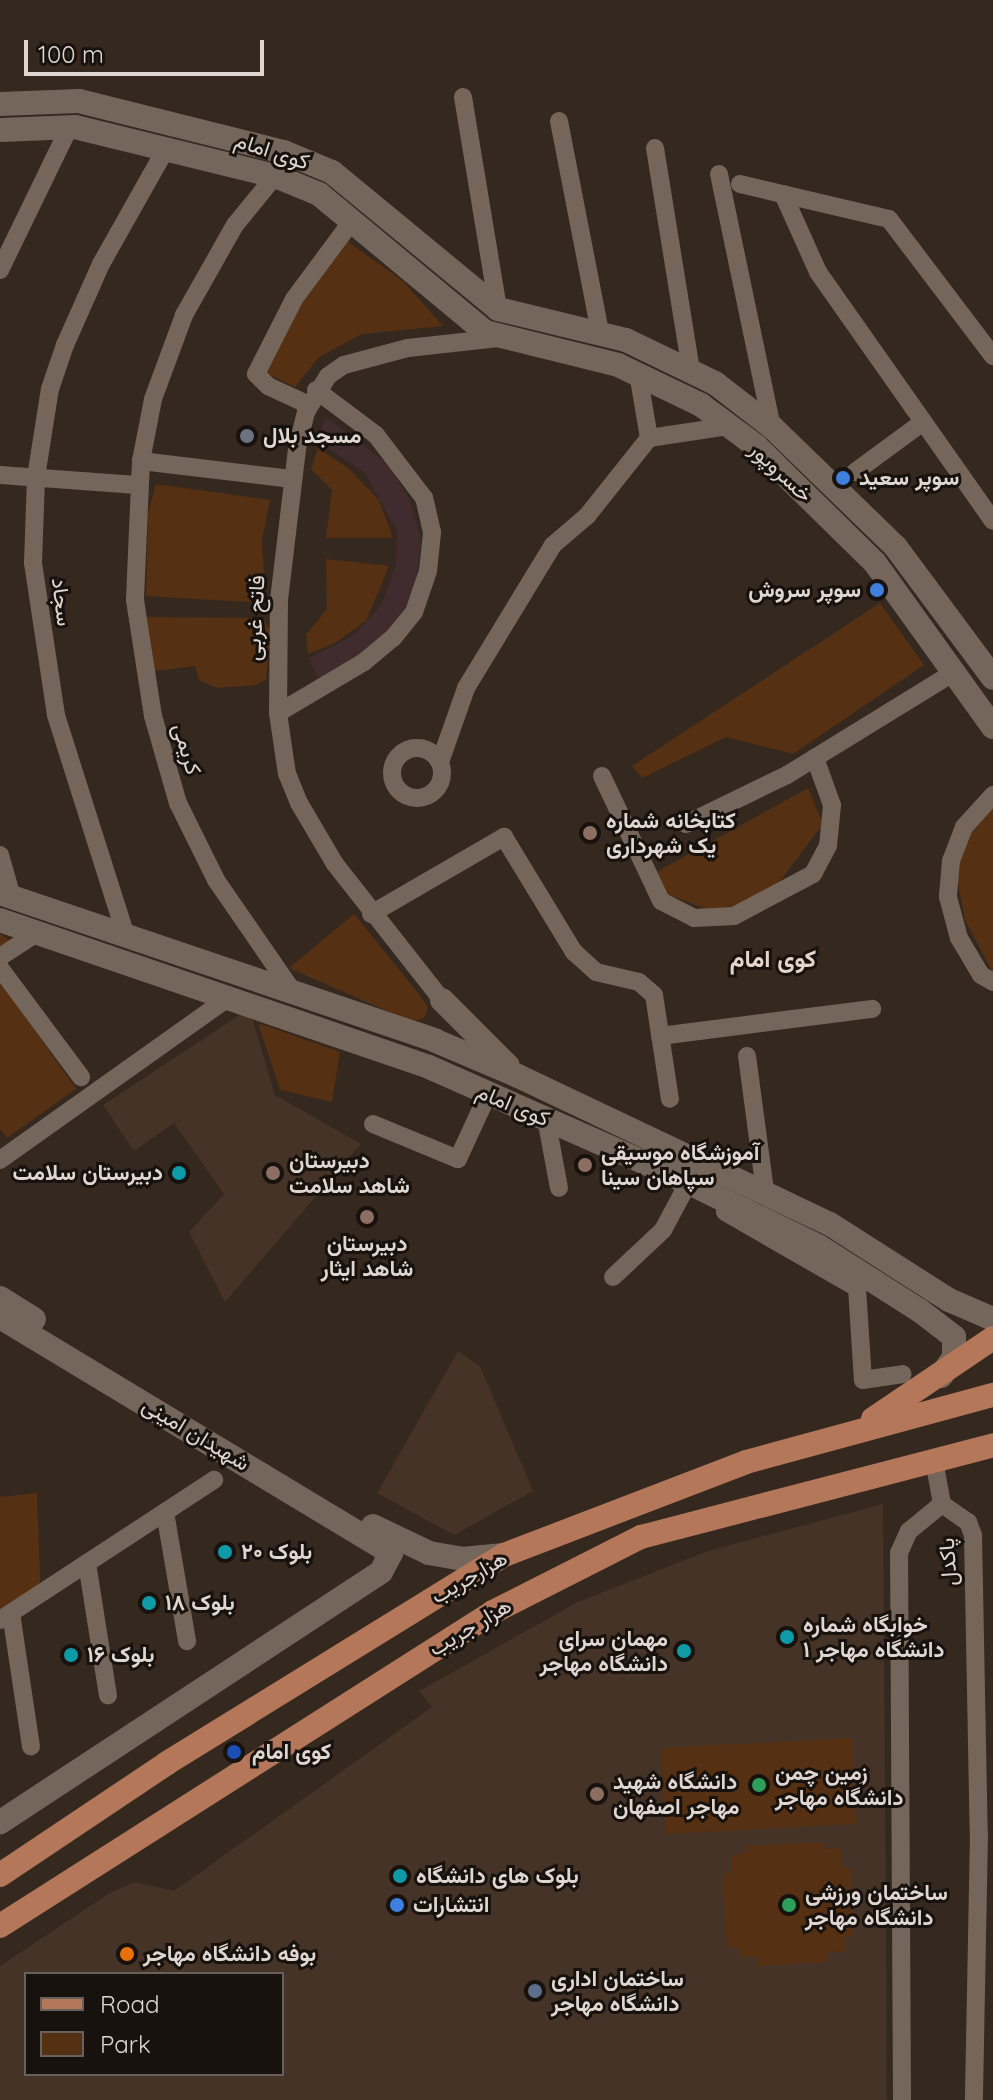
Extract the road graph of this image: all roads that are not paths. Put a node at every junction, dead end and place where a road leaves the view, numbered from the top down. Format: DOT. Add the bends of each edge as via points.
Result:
graph roads {
  1 [pos="463,97"];
  2 [pos="0,104"];
  3 [pos="559,121"];
  4 [pos="70,126"];
  5 [pos="0,130"];
  6 [pos="167,147"];
  7 [pos="655,148"];
  8 [pos="719,174"];
  9 [pos="275,176"];
  10 [pos="740,184"];
  11 [pos="783,194"];
  12 [pos="836,206"];
  13 [pos="352,221"];
  14 [pos="804,242"];
  15 [pos="0,270"];
  16 [pos="494,306"];
  17 [pos="487,332"];
  18 [pos="600,332"];
  19 [pos="993,356"];
  20 [pos="691,370"];
  21 [pos="638,373"];
  22 [pos="312,397"];
  23 [pos="923,422"];
  24 [pos="728,426"];
  25 [pos="777,431"];
  26 [pos="649,438"];
  27 [pos="764,454"];
  28 [pos="141,461"];
  29 [pos="855,472"];
  30 [pos="0,475"];
  31 [pos="36,477"];
  32 [pos="292,479"];
  33 [pos="137,485"];
  34 [pos="993,521"];
  35 [pos="936,624"];
  36 [pos="956,671"];
  37 [pos="993,678"];
  38 [pos="278,713"];
  39 [pos="993,727"];
  40 [pos="815,758"];
  41 [pos="440,762"];
  42 [pos="602,776"];
  43 [pos="993,795"];
  44 [pos="686,824"];
  45 [pos="0,855"];
  46 [pos="6,895"];
  47 [pos="371,914"];
  48 [pos="66,915"];
  49 [pos="0,920"];
  50 [pos="126,936"];
  51 [pos="49,937"];
  52 [pos="0,957"];
  53 [pos="0,968"];
  54 [pos="993,982"];
  55 [pos="294,993"];
  56 [pos="228,998"];
  57 [pos="439,998"];
  58 [pos="872,1009"];
  59 [pos="420,1036"];
  60 [pos="660,1036"];
  61 [pos="747,1056"];
  62 [pos="488,1064"];
  63 [pos="518,1076"];
  64 [pos="81,1077"];
  65 [pos="482,1093"];
  66 [pos="670,1099"];
  67 [pos="546,1118"];
  68 [pos="373,1124"];
  69 [pos="2,1154"];
  70 [pos="669,1179"];
  71 [pos="559,1188"];
  72 [pos="765,1191"];
  73 [pos="613,1277"];
  74 [pos="0,1298"];
  75 [pos="949,1300"];
  76 [pos="0,1317"];
  77 [pos="993,1319"];
  78 [pos="934,1321"];
  79 [pos="993,1338"];
  80 [pos="903,1374"];
  81 [pos="940,1377"];
  82 [pos="993,1395"];
  83 [pos="847,1434"];
  84 [pos="993,1445"];
  85 [pos="934,1460"];
  86 [pos="214,1480"];
  87 [pos="942,1504"];
  88 [pos="165,1512"];
  89 [pos="388,1543"];
  90 [pos="504,1555"];
  91 [pos="87,1563"];
  92 [pos="6,1616"];
  93 [pos="187,1641"];
  94 [pos="108,1695"];
  95 [pos="31,1747"];
  96 [pos="94,1812"];
  97 [pos="0,1822"];
  98 [pos="46,1844"];
  99 [pos="114,1851"];
  100 [pos="0,1875"];
  101 [pos="65,1883"];
  102 [pos="0,1926"];
  103 [pos="902,2100"];
  104 [pos="974,2100"];
  1 -- 16 [label="street"];
  2 -- 16 [label="street, کوی امام" via="79,101 284,152 332,172"];
  3 -- 18 [label="street"];
  4 -- 5 [label="street, کوی امام"];
  4 -- 6 [label="street, کوی امام"];
  4 -- 15 [label="street"];
  6 -- 9 [label="street, کوی امام"];
  6 -- 31 [label="street, سجاد" via="101,264 65,345 50,389"];
  7 -- 20 [label="street"];
  8 -- 25 [label="street"];
  9 -- 13 [label="street, کوی امام" via="319,194"];
  9 -- 28 [label="street" via="207,270 184,315 153,399"];
  10 -- 11 [label="street"];
  11 -- 12 [label="street"];
  11 -- 14 [label="street"];
  12 -- 14 [label="street" via="813,210 806,217"];
  12 -- 19 [label="street" via="889,219"];
  13 -- 17 [label="street, کوی امام"];
  13 -- 22 [label="street" via="301,287 256,374 268,386"];
  14 -- 23 [label="street" via="818,272"];
  16 -- 17 [label="street"];
  16 -- 18 [label="street, خسروپور"];
  17 -- 21 [label="street, خسروپور" via="580,353"];
  17 -- 22 [label="street" via="357,361 328,376"];
  18 -- 20 [label="street, خسروپور"];
  20 -- 25 [label="street, خسروپور"];
  21 -- 24 [label="street, خسروپور"];
  21 -- 26 [label="street"];
  22 -- 32 [label="street, فاتح غربی"];
  22 -- 38 [label="street" via="376,435 424,498 432,532 428,571 414,612 393,638 364,662"];
  23 -- 29 [label="street"];
  23 -- 34 [label="street"];
  24 -- 26 [label="street"];
  24 -- 27 [label="street, خسروپور"];
  25 -- 27 [label="street"];
  25 -- 35 [label="street, خسروپور" via="895,546"];
  26 -- 41 [label="street" via="587,516 553,545 466,688"];
  27 -- 35 [label="street, خسروپور"];
  28 -- 32 [label="street"];
  28 -- 33 [label="street, کریمی"];
  30 -- 31 [label="street"];
  31 -- 33 [label="street"];
  31 -- 50 [label="street, سجاد" via="33,563 56,715"];
  32 -- 38 [label="street, فاتح غربی" via="279,600"];
  33 -- 55 [label="street, کریمی" via="135,600 153,716 178,803 216,880"];
  35 -- 36 [label="street, خسروپور"];
  35 -- 37 [label="street, خسروپور"];
  36 -- 39 [label="street, خسروپور"];
  36 -- 40 [label="street"];
  38 -- 47 [label="street, فاتح غربی" via="287,774 299,803"];
  40 -- 42 [label="street" via="832,805 828,846 813,874 734,916 694,918 661,901"];
  40 -- 44 [label="street"];
  43 -- 54 [label="street" via="964,827 951,861 948,897 959,938 981,975"];
  45 -- 46 [label="street"];
  46 -- 48 [label="street, کوی امام"];
  47 -- 57 [label="street, فاتح غربی"];
  47 -- 60 [label="street" via="504,837 574,952 596,972 639,982 654,995"];
  48 -- 50 [label="street, کوی امام"];
  48 -- 51 [label="street"];
  49 -- 51 [label="street, کوی امام"];
  50 -- 55 [label="street, کوی امام"];
  51 -- 52 [label="street"];
  51 -- 56 [label="street, کوی امام"];
  53 -- 64 [label="street"];
  55 -- 59 [label="street, کوی امام"];
  56 -- 65 [label="street, کوی امام" via="429,1067"];
  56 -- 69 [label="street"];
  57 -- 59 [label="street" via="437,1029"];
  57 -- 63 [label="street"];
  58 -- 60 [label="street"];
  59 -- 62 [label="street, کوی امام"];
  60 -- 66 [label="street"];
  61 -- 72 [label="street"];
  62 -- 63 [label="street, کوی امام"];
  62 -- 65 [label="street"];
  63 -- 72 [label="street, کوی امام"];
  65 -- 67 [label="street, کوی امام"];
  65 -- 68 [label="street" via="458,1159"];
  67 -- 70 [label="street, کوی امام"];
  67 -- 71 [label="street"];
  70 -- 73 [label="street" via="663,1230"];
  70 -- 78 [label="street, کوی امام" via="818,1246"];
  70 -- 80 [label="street" via="857,1288 863,1380"];
  72 -- 75 [label="street, کوی امام" via="899,1263"];
  74 -- 89 [label="street, شهیدان امینی"];
  75 -- 77 [label="street, کوی امام"];
  75 -- 78 [label="street" via="954,1310 950,1320"];
  76 -- 89 [label="street, شهیدان امینی"];
  78 -- 81 [label="street, کوی امام" via="954,1337 954,1357"];
  79 -- 81 [label="main road"];
  81 -- 83 [label="main road"];
  82 -- 83 [label="main road, هزارجریب"];
  83 -- 90 [label="main road, هزارجریب" via="746,1462"];
  84 -- 85 [label="main road, هزار جریب"];
  85 -- 87 [label="street"];
  85 -- 99 [label="main road, هزار جریب" via="641,1537 493,1612"];
  86 -- 88 [label="street"];
  87 -- 103 [label="street, پاکدل" via="909,1531 899,1553"];
  87 -- 104 [label="street, پاکدل" via="968,1522 973,1535 979,1834"];
  88 -- 91 [label="street"];
  88 -- 93 [label="street"];
  89 -- 90 [label="street" via="462,1559"];
  89 -- 97 [label="street" via="381,1572"];
  90 -- 96 [label="main road, هزارجریب"];
  91 -- 92 [label="street"];
  91 -- 94 [label="street"];
  92 -- 95 [label="street"];
  96 -- 98 [label="main road, هزارجریب"];
  96 -- 99 [label="main road" via="95,1837"];
  98 -- 100 [label="main road, هزارجریب"];
  98 -- 101 [label="main road" via="63,1856"];
  99 -- 101 [label="main road, هزار جریب"];
  101 -- 102 [label="main road, هزار جریب"];
}
